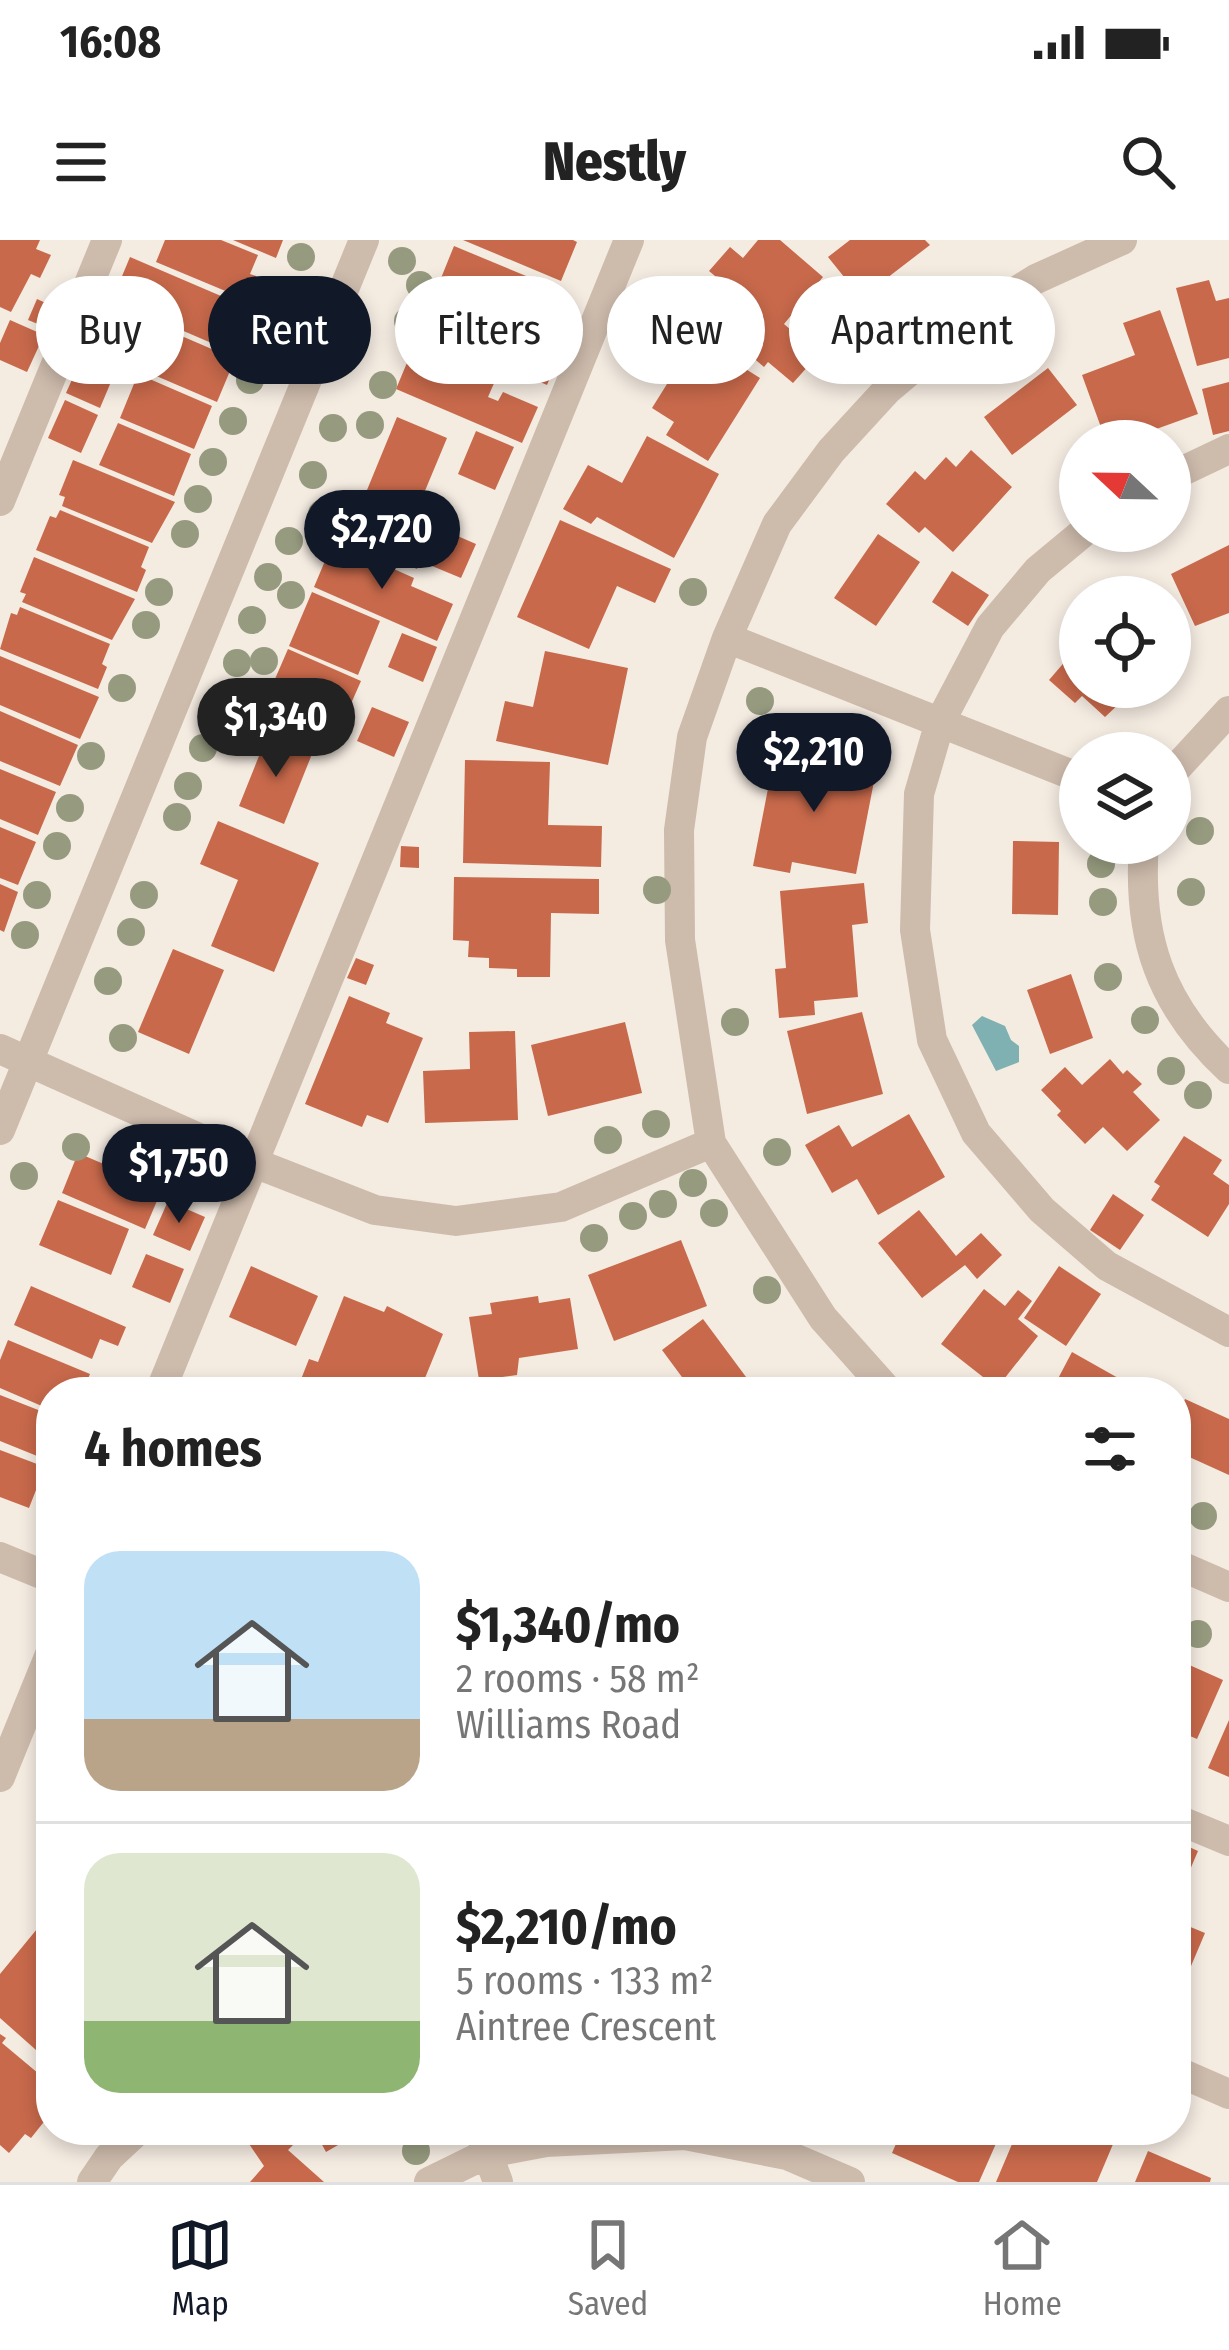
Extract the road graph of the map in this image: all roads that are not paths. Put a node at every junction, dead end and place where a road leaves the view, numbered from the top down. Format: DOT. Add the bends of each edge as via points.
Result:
graph roads {
  1 [pos="106,240"];
  2 [pos="364,240"];
  3 [pos="629,240"];
  4 [pos="1107,242"];
  5 [pos="1229,449"];
  6 [pos="1191,467"];
  7 [pos="0,501"];
  8 [pos="1060,552"];
  9 [pos="727,638"];
  10 [pos="1229,712"];
  11 [pos="940,722"];
  12 [pos="1191,753"];
  13 [pos="1059,770"];
  14 [pos="1143,864"];
  15 [pos="14,1055"];
  16 [pos="1229,1069"];
  17 [pos="0,1130"];
  18 [pos="711,1143"];
  19 [pos="252,1162"];
  20 [pos="1229,1332"];
  21 [pos="173,1377"];
  22 [pos="876,1377"];
  23 [pos="0,1557"];
  24 [pos="1191,1571"];
  25 [pos="36,1573"];
  26 [pos="1229,1587"];
  27 [pos="36,1689"];
  28 [pos="0,1777"];
  29 [pos="1191,1825"];
  30 [pos="1229,1841"];
  31 [pos="1191,2078"];
  32 [pos="1229,2094"];
  33 [pos="122,2145"];
  34 [pos="532,2145"];
  35 [pos="736,2145"];
  36 [pos="489,2155"];
  37 [pos="92,2182"];
  38 [pos="429,2182"];
  39 [pos="850,2182"];
  1 -- 7 [label="street"];
  2 -- 15 [label="street"];
  3 -- 19 [label="street"];
  4 -- 9 [label="street" via="970,320 887,390 777,524"];
  5 -- 6 [label="street"];
  8 -- 11 [label="street" via="990,627"];
  9 -- 11 [label="street"];
  9 -- 18 [label="street" via="692,737 679,830 680,940"];
  10 -- 12 [label="street"];
  11 -- 13 [label="street"];
  11 -- 20 [label="street" via="919,794 915,930 932,1040 976,1133 1042,1210 1107,1266"];
  14 -- 16 [label="street" via="1142,905 1161,976 1190,1030"];
  15 -- 17 [label="street"];
  15 -- 19 [label="street"];
  18 -- 19 [label="street" via="560,1207 456,1221 375,1210"];
  18 -- 22 [label="street" via="823,1318"];
  19 -- 21 [label="street"];
  23 -- 25 [label="street"];
  24 -- 26 [label="street"];
  27 -- 28 [label="street"];
  29 -- 30 [label="street"];
  31 -- 32 [label="street"];
  33 -- 37 [label="street"];
  34 -- 36 [label="street"];
  35 -- 39 [label="street" via="787,2155"];
  36 -- 38 [label="street"];
}
